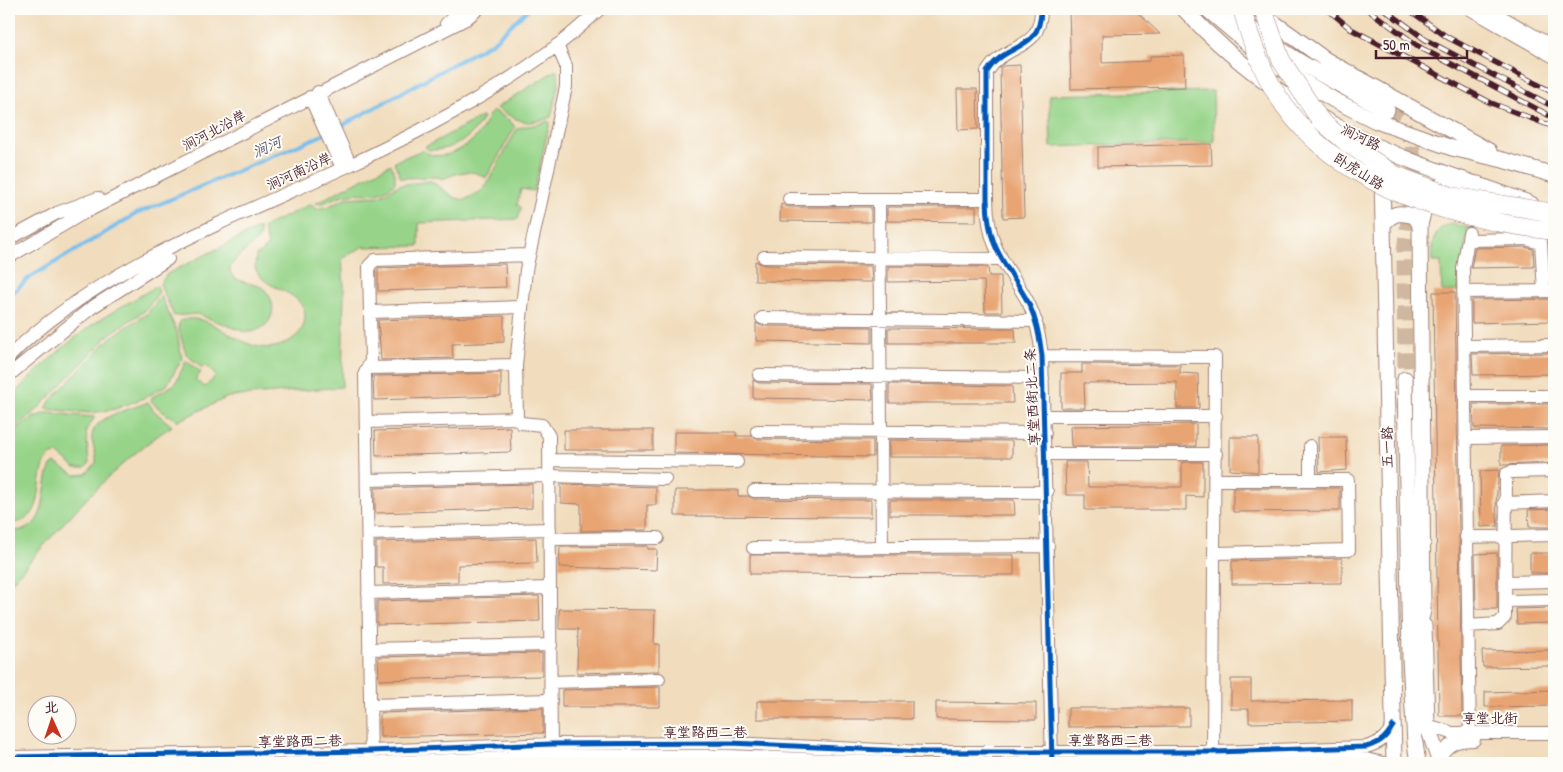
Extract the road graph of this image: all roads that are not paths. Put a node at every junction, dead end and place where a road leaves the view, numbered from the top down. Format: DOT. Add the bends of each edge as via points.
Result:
graph roads {
  1 [pos="462,9"];
  2 [pos="478,9"];
  3 [pos="600,9"];
  4 [pos="1041,9"];
  5 [pos="1175,9"];
  6 [pos="1207,9"];
  7 [pos="1229,9"];
  8 [pos="1242,9"];
  9 [pos="1255,9"];
  10 [pos="1263,9"];
  11 [pos="1470,9"];
  12 [pos="1488,9"];
  13 [pos="1188,13"];
  14 [pos="436,33"];
  15 [pos="557,45"];
  16 [pos="1554,47"];
  17 [pos="1554,57"];
  18 [pos="314,94"];
  19 [pos="1387,110"];
  20 [pos="1357,137"];
  21 [pos="1503,160"];
  22 [pos="346,166"];
  23 [pos="1554,175"];
  24 [pos="1478,184"];
  25 [pos="130,191"];
  26 [pos="788,199"];
  27 [pos="878,199"];
  28 [pos="987,199"];
  29 [pos="1554,213"];
  30 [pos="1383,224"];
  31 [pos="1420,225"];
  32 [pos="1554,231"];
  33 [pos="203,232"];
  34 [pos="9,239"];
  35 [pos="529,255"];
  36 [pos="9,257"];
  37 [pos="764,257"];
  38 [pos="879,258"];
  39 [pos="1000,259"];
  40 [pos="1549,291"];
  41 [pos="1463,292"];
  42 [pos="520,307"];
  43 [pos="370,312"];
  44 [pos="762,318"];
  45 [pos="880,319"];
  46 [pos="1036,321"];
  47 [pos="1554,345"];
  48 [pos="1464,346"];
  49 [pos="1042,356"];
  50 [pos="9,357"];
  51 [pos="516,365"];
  52 [pos="368,368"];
  53 [pos="759,375"];
  54 [pos="9,376"];
  55 [pos="880,376"];
  56 [pos="1043,378"];
  57 [pos="1405,379"];
  58 [pos="1464,396"];
  59 [pos="1554,396"];
  60 [pos="1044,416"];
  61 [pos="1216,416"];
  62 [pos="517,418"];
  63 [pos="366,422"];
  64 [pos="757,430"];
  65 [pos="882,433"];
  66 [pos="1045,433"];
  67 [pos="1554,437"];
  68 [pos="1465,438"];
  69 [pos="1310,446"];
  70 [pos="1046,454"];
  71 [pos="1216,454"];
  72 [pos="549,460"];
  73 [pos="737,462"];
  74 [pos="1554,471"];
  75 [pos="550,476"];
  76 [pos="665,479"];
  77 [pos="368,480"];
  78 [pos="1216,480"];
  79 [pos="1310,480"];
  80 [pos="754,491"];
  81 [pos="882,492"];
  82 [pos="1047,492"];
  83 [pos="1554,501"];
  84 [pos="1504,502"];
  85 [pos="368,534"];
  86 [pos="550,534"];
  87 [pos="1554,535"];
  88 [pos="1505,536"];
  89 [pos="1466,537"];
  90 [pos="658,538"];
  91 [pos="1048,546"];
  92 [pos="882,547"];
  93 [pos="754,548"];
  94 [pos="1215,553"];
  95 [pos="1554,581"];
  96 [pos="1505,582"];
  97 [pos="550,588"];
  98 [pos="368,593"];
  99 [pos="1554,600"];
  100 [pos="1505,601"];
  101 [pos="1423,611"];
  102 [pos="1468,626"];
  103 [pos="551,645"];
  104 [pos="369,649"];
  105 [pos="1410,659"];
  106 [pos="659,679"];
  107 [pos="551,682"];
  108 [pos="551,700"];
  109 [pos="370,704"];
  110 [pos="1412,704"];
  111 [pos="1427,725"];
  112 [pos="1393,726"];
  113 [pos="1554,733"];
  114 [pos="1470,736"];
  115 [pos="1554,739"];
  116 [pos="735,743"];
  117 [pos="551,755"];
  118 [pos="9,757"];
  119 [pos="370,757"];
  120 [pos="1052,757"];
  121 [pos="925,758"];
  122 [pos="1214,759"];
  123 [pos="735,760"];
  124 [pos="1440,761"];
  125 [pos="375,763"];
  126 [pos="901,763"];
  127 [pos="1108,763"];
  128 [pos="1384,763"];
  129 [pos="1394,763"];
  130 [pos="1418,763"];
  1 -- 14 [label="street, 涧河北沿岸"];
  2 -- 14 [label="street, 涧河北沿岸" via="466,19"];
  3 -- 15 [label="street, 涧河南沿岸"];
  4 -- 28 [label="street, 享堂西街北二条" via="1038,30 1030,40 1000,56 988,72"];
  5 -- 13 [label="main road, 涧河路"];
  6 -- 21 [label="main road, 涧河路" via="1266,59 1334,100 1393,127 1452,148"];
  7 -- 19 [label="main road" via="1337,84"];
  8 -- 32 [label="highway, 卧虎山路, bridge" via="1251,41 1275,93 1296,121 1334,157 1390,190 1443,210 1510,226"];
  9 -- 21 [label="main road, 涧河路" via="1326,60"];
  10 -- 29 [label="highway, 卧虎山路, bridge" via="1280,60 1320,120 1347,143 1395,176 1452,196"];
  11 -- 17 [label="street"];
  12 -- 16 [label="street"];
  13 -- 20 [label="main road, 涧河路" via="1250,70"];
  14 -- 18 [label="street, 涧河北沿岸"];
  15 -- 22 [label="street, 涧河南沿岸" via="451,114"];
  15 -- 35 [label="street" via="566,66 566,87"];
  18 -- 22 [label="street"];
  18 -- 25 [label="street, 涧河北沿岸"];
  20 -- 24 [label="main road, 涧河路"];
  20 -- 30 [label="main road, 五一路" via="1382,175"];
  21 -- 23 [label="main road, 涧河路"];
  22 -- 33 [label="street, 涧河南沿岸"];
  24 -- 29 [label="main road, 涧河路"];
  24 -- 31 [label="main road" via="1449,181 1428,193"];
  25 -- 34 [label="street" via="57,213"];
  25 -- 36 [label="street, 涧河北沿岸" via="65,223"];
  26 -- 27 [label="street"];
  27 -- 28 [label="street"];
  27 -- 38 [label="street"];
  28 -- 39 [label="street, 享堂西街北二条" via="990,232"];
  30 -- 31 [label="main road" via="1392,214 1401,212 1415,216"];
  30 -- 112 [label="main road, 五一路"];
  31 -- 101 [label="main road"];
  33 -- 50 [label="street, 涧河南沿岸" via="138,265 89,295 30,336"];
  33 -- 54 [label="street" via="181,250 91,308"];
  35 -- 42 [label="street"];
  35 -- 43 [label="street" via="375,260 368,269"];
  37 -- 38 [label="street"];
  38 -- 39 [label="street"];
  38 -- 45 [label="street"];
  39 -- 46 [label="street, 享堂西街北二条"];
  40 -- 41 [label="street"];
  40 -- 41 [label="street" via="1541,243 1525,239 1468,237"];
  41 -- 48 [label="street"];
  42 -- 43 [label="street"];
  42 -- 51 [label="street"];
  43 -- 52 [label="street" via="371,361"];
  44 -- 45 [label="street"];
  45 -- 46 [label="street"];
  45 -- 55 [label="street"];
  46 -- 49 [label="street, 享堂西街北二条"];
  47 -- 48 [label="street"];
  48 -- 58 [label="street"];
  49 -- 56 [label="street, 享堂西街北二条"];
  49 -- 61 [label="street" via="1215,357"];
  51 -- 52 [label="street"];
  51 -- 62 [label="street"];
  52 -- 63 [label="street" via="365,373"];
  53 -- 55 [label="street"];
  55 -- 56 [label="street"];
  55 -- 65 [label="street"];
  56 -- 60 [label="street, 享堂西街北二条"];
  57 -- 105 [label="main road"];
  58 -- 59 [label="street"];
  58 -- 68 [label="street"];
  60 -- 61 [label="street"];
  60 -- 66 [label="street, 享堂西街北二条"];
  61 -- 71 [label="street"];
  62 -- 63 [label="street"];
  62 -- 72 [label="street" via="520,422 537,423 545,428 549,436"];
  63 -- 77 [label="street"];
  64 -- 65 [label="street"];
  65 -- 66 [label="street"];
  65 -- 81 [label="street"];
  66 -- 70 [label="street, 享堂西街北二条"];
  67 -- 68 [label="street"];
  68 -- 89 [label="street"];
  69 -- 79 [label="street"];
  70 -- 71 [label="street"];
  70 -- 82 [label="street, 享堂西街北二条"];
  71 -- 78 [label="street"];
  72 -- 73 [label="street"];
  72 -- 75 [label="street"];
  74 -- 84 [label="street" via="1508,472 1504,477"];
  75 -- 76 [label="street"];
  75 -- 77 [label="street"];
  75 -- 86 [label="street"];
  77 -- 85 [label="street"];
  78 -- 79 [label="street"];
  78 -- 94 [label="street"];
  79 -- 94 [label="street" via="1348,480 1349,550"];
  80 -- 81 [label="street"];
  81 -- 82 [label="street"];
  81 -- 92 [label="street"];
  82 -- 91 [label="street, 享堂西街北二条"];
  83 -- 84 [label="street"];
  84 -- 88 [label="street"];
  85 -- 86 [label="street"];
  85 -- 98 [label="street"];
  86 -- 90 [label="street"];
  86 -- 97 [label="street"];
  87 -- 88 [label="street"];
  88 -- 89 [label="street"];
  88 -- 96 [label="street"];
  89 -- 102 [label="street"];
  91 -- 92 [label="street"];
  91 -- 120 [label="street, 享堂西街北二条"];
  92 -- 93 [label="street"];
  94 -- 122 [label="street"];
  95 -- 96 [label="street"];
  96 -- 100 [label="street"];
  97 -- 98 [label="street"];
  97 -- 103 [label="street"];
  98 -- 104 [label="street"];
  99 -- 100 [label="street"];
  100 -- 102 [label="street" via="1502,622"];
  101 -- 105 [label="main road"];
  101 -- 111 [label="main road"];
  102 -- 114 [label="street"];
  103 -- 104 [label="street"];
  103 -- 107 [label="street"];
  104 -- 109 [label="street"];
  105 -- 110 [label="main road"];
  106 -- 107 [label="street"];
  107 -- 108 [label="street"];
  108 -- 109 [label="street"];
  108 -- 117 [label="street"];
  109 -- 119 [label="street"];
  110 -- 111 [label="main road"];
  110 -- 130 [label="main road"];
  111 -- 114 [label="street, 享堂北街"];
  111 -- 124 [label="main road"];
  112 -- 122 [label="street, 享堂路西二巷" via="1378,744 1366,747"];
  112 -- 129 [label="main road, 五一路"];
  113 -- 114 [label="street, 享堂北街"];
  114 -- 115 [label="street, 享堂北街"];
  114 -- 124 [label="street, 享堂北街" via="1448,746"];
  116 -- 117 [label="street, 享堂路西二巷"];
  116 -- 121 [label="street, 享堂路西二巷"];
  116 -- 123 [label="street"];
  117 -- 119 [label="street, 享堂路西二巷"];
  117 -- 123 [label="street, 享堂路西二巷"];
  117 -- 125 [label="street, 享堂路西二巷"];
  118 -- 119 [label="street, 享堂路西二巷"];
  120 -- 121 [label="street, 享堂路西二巷"];
  120 -- 122 [label="street, 享堂路西二巷"];
  122 -- 127 [label="street, 享堂路西二巷"];
  122 -- 128 [label="street, 享堂路西二巷" via="1366,759"];
  123 -- 126 [label="street, 享堂路西二巷"];
}
